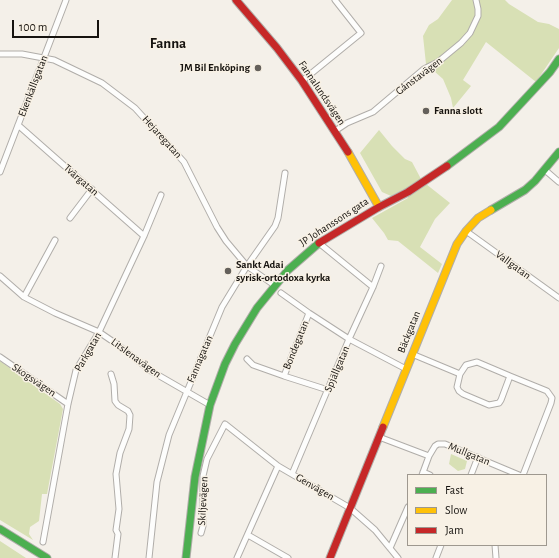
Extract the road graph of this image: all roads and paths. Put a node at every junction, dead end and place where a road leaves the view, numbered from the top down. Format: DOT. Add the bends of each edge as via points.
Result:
graph roads {
  1 [pos="66,0"];
  2 [pos="236,0"];
  3 [pos="335,0"];
  4 [pos="476,0"];
  5 [pos="0,54"];
  6 [pos="43,58"];
  7 [pos="559,59"];
  8 [pos="302,81"];
  9 [pos="18,125"];
  10 [pos="334,131"];
  11 [pos="559,152"];
  12 [pos="545,170"];
  13 [pos="0,172"];
  14 [pos="285,173"];
  15 [pos="559,182"];
  16 [pos="92,189"];
  17 [pos="161,195"];
  18 [pos="379,207"];
  19 [pos="70,218"];
  20 [pos="466,231"];
  21 [pos="144,236"];
  22 [pos="55,240"];
  23 [pos="319,243"];
  24 [pos="247,266"];
  25 [pos="381,266"];
  26 [pos="0,276"];
  27 [pos="274,285"];
  28 [pos="373,287"];
  29 [pos="282,293"];
  30 [pos="24,297"];
  31 [pos="559,298"];
  32 [pos="309,313"];
  33 [pos="99,332"];
  34 [pos="349,339"];
  35 [pos="412,354"];
  36 [pos="0,357"];
  37 [pos="247,359"];
  38 [pos="406,369"];
  39 [pos="111,374"];
  40 [pos="460,374"];
  41 [pos="284,376"];
  42 [pos="510,376"];
  43 [pos="328,390"];
  44 [pos="187,392"];
  45 [pos="68,404"];
  46 [pos="210,405"];
  47 [pos="225,424"];
  48 [pos="379,437"];
  49 [pos="429,456"];
  50 [pos="478,457"];
  51 [pos="278,466"];
  52 [pos="292,474"];
  53 [pos="423,474"];
  54 [pos="471,474"];
  55 [pos="517,474"];
  56 [pos="523,474"];
  57 [pos="350,508"];
  58 [pos="407,509"];
  59 [pos="0,529"];
  60 [pos="201,533"];
  61 [pos="248,535"];
  62 [pos="43,542"];
  63 [pos="441,546"];
  64 [pos="495,546"];
  65 [pos="390,548"];
  66 [pos="47,558"];
  67 [pos="115,558"];
  68 [pos="149,558"];
  69 [pos="186,558"];
  70 [pos="237,558"];
  71 [pos="288,558"];
  72 [pos="330,558"];
  73 [pos="398,558"];
  74 [pos="436,558"];
  75 [pos="496,558"];
  1 -- 6 [label="street, Ekenkällsgatan"];
  2 -- 8 [label="street, Fannalundsvägen"];
  3 -- 8 [label="street" via="361,32"];
  4 -- 10 [label="street, Gånstavägen" via="478,16 470,33 461,43 438,62 424,69 373,112"];
  5 -- 6 [label="street, Hejaregatan" via="22,54"];
  6 -- 9 [label="street, Ekenkällsgatan"];
  6 -- 24 [label="street, Hejaregatan" via="54,60 102,83 135,108 184,162 217,227"];
  7 -- 18 [label="street, JP Johanssons gata" via="522,102 485,138 408,192"];
  8 -- 10 [label="street, Fannalundsvägen"];
  9 -- 13 [label="street, Ekenkällsgatan"];
  9 -- 16 [label="street, Tvärgatan"];
  10 -- 18 [label="street, Fannalundsvägen"];
  11 -- 12 [label="street, Bäckgatan"];
  12 -- 15 [label="street"];
  12 -- 20 [label="street, Bäckgatan" via="525,190 478,218"];
  14 -- 24 [label="street, Fannagatan" via="275,226"];
  16 -- 19 [label="street"];
  16 -- 21 [label="street, Tvärgatan"];
  17 -- 21 [label="street, Parkgatan"];
  18 -- 23 [label="street, JP Johanssons gata"];
  20 -- 31 [label="street, Vallgatan"];
  20 -- 35 [label="street, Bäckgatan" via="457,244"];
  21 -- 33 [label="street, Parkgatan"];
  22 -- 30 [label="street"];
  23 -- 27 [label="street, JP Johanssons gata"];
  23 -- 28 [label="street"];
  24 -- 27 [label="street, Hejaregatan"];
  24 -- 44 [label="street, Fannagatan" via="222,307"];
  25 -- 28 [label="street, Spjällgatan"];
  26 -- 30 [label="street, Litslenavägen"];
  27 -- 46 [label="street, JP Johanssons gata" via="235,344"];
  28 -- 34 [label="street, Spjällgatan"];
  29 -- 32 [label="street"];
  30 -- 33 [label="street, Litslenavägen"];
  32 -- 34 [label="street"];
  32 -- 41 [label="street, Bondegatan"];
  33 -- 44 [label="street, Litslenavägen" via="151,371"];
  33 -- 45 [label="street, Parkgatan" via="76,370"];
  34 -- 38 [label="street"];
  34 -- 43 [label="street, Spjällgatan"];
  35 -- 38 [label="street, Bäckgatan"];
  35 -- 40 [label="street"];
  36 -- 45 [label="street, Skogsvägen"];
  37 -- 41 [label="street" via="253,365"];
  38 -- 48 [label="street, Bäckgatan"];
  39 -- 67 [label="street" via="115,401 130,415 129,429 116,474 119,509"];
  40 -- 42 [label="street" via="466,365 477,362"];
  40 -- 42 [label="street" via="459,391 489,405 499,403"];
  41 -- 43 [label="street"];
  42 -- 56 [label="street" via="547,391 552,398"];
  43 -- 52 [label="street, Spjällgatan"];
  44 -- 46 [label="street, Litslenavägen"];
  44 -- 68 [label="street, Fannagatan" via="169,435 157,482"];
  45 -- 62 [label="street, Parkgatan"];
  46 -- 69 [label="street, JP Johanssons gata" via="195,477"];
  47 -- 51 [label="street, Genvägen"];
  47 -- 60 [label="street, Skiljevägen" via="207,459 203,476"];
  48 -- 49 [label="street"];
  48 -- 57 [label="street, Bäckgatan"];
  49 -- 50 [label="street, Mullgatan" via="435,446 442,443"];
  49 -- 53 [label="street"];
  50 -- 54 [label="street"];
  50 -- 55 [label="street, Mullgatan"];
  51 -- 52 [label="street, Genvägen"];
  51 -- 61 [label="street"];
  52 -- 57 [label="street, Genvägen"];
  57 -- 65 [label="street, Genvägen" via="375,530"];
  57 -- 72 [label="street, Bäckgatan"];
  58 -- 65 [label="street"];
  59 -- 66 [label="street"];
  61 -- 70 [label="street"];
  61 -- 71 [label="street"];
  63 -- 74 [label="street"];
  64 -- 75 [label="street"];
  65 -- 73 [label="street, Genvägen"];
}
